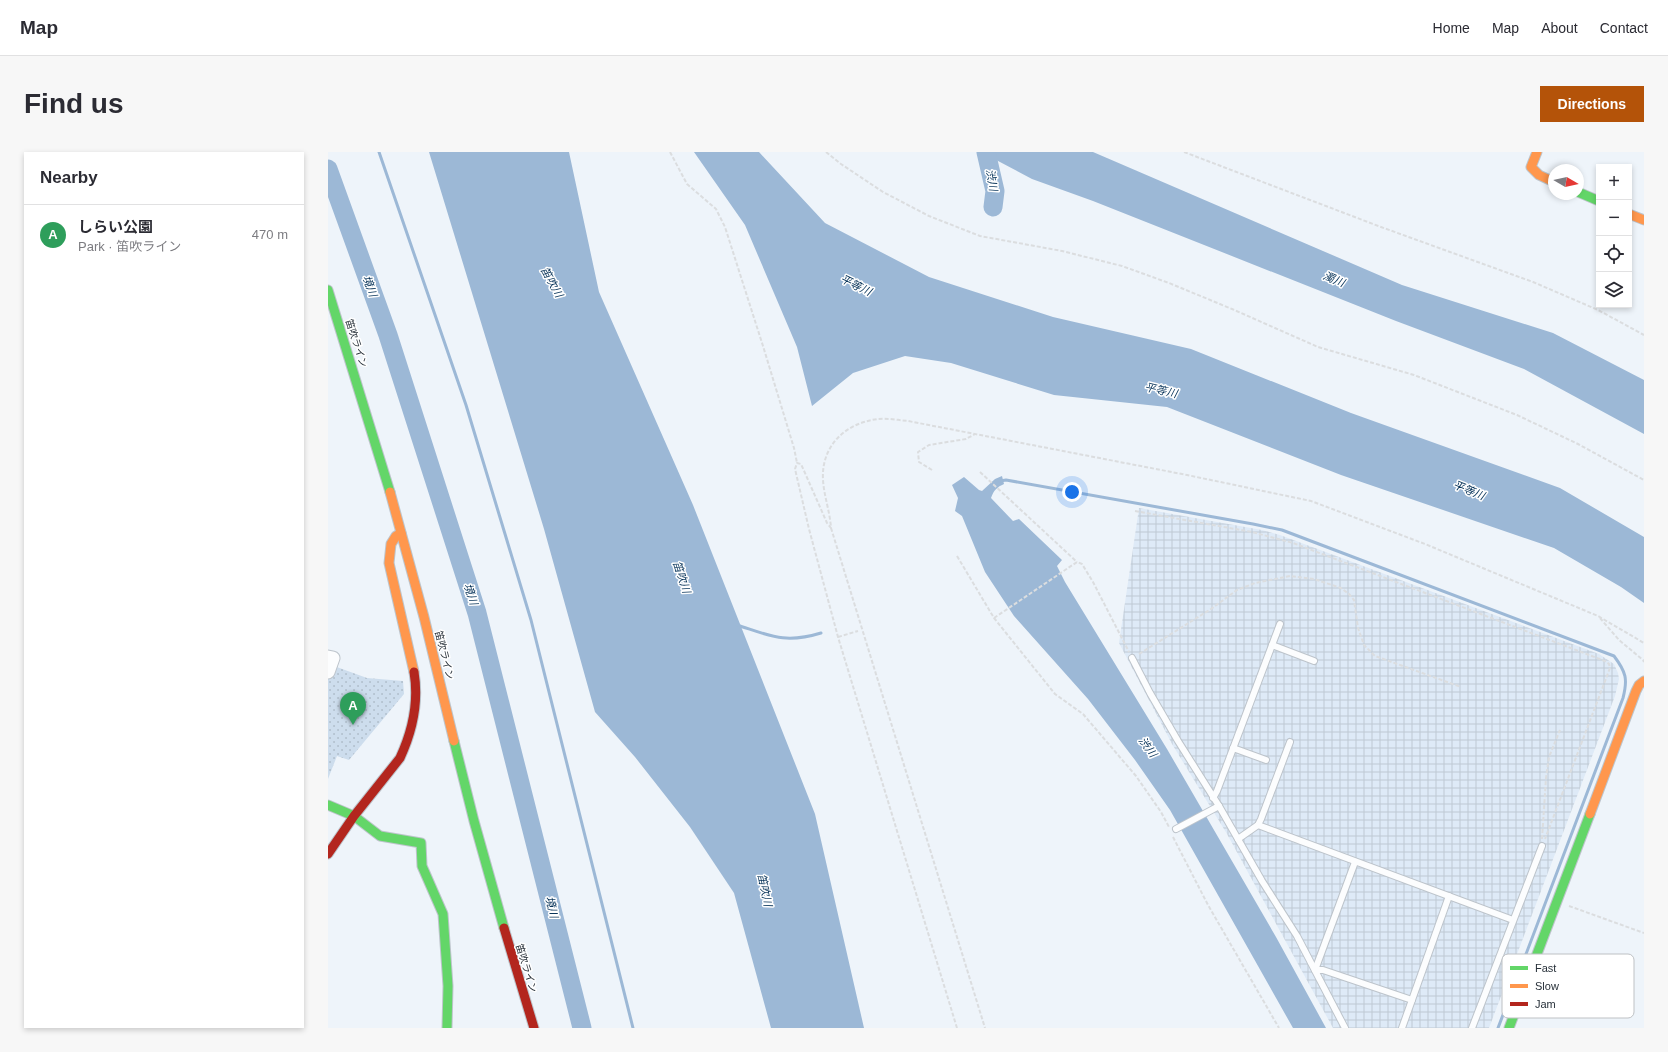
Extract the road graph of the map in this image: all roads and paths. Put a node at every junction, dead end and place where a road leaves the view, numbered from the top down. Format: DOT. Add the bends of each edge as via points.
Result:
graph roads {
  1 [pos="670,152"];
  2 [pos="826,152"];
  3 [pos="1184,152"];
  4 [pos="1537,152"];
  5 [pos="1548,179"];
  6 [pos="1584,195"];
  7 [pos="1597,200"];
  8 [pos="1632,215"];
  9 [pos="1644,220"];
  10 [pos="328,290"];
  11 [pos="1644,335"];
  12 [pos="976,434"];
  13 [pos="797,463"];
  14 [pos="932,470"];
  15 [pos="980,472"];
  16 [pos="1644,480"];
  17 [pos="1136,511"];
  18 [pos="831,528"];
  19 [pos="401,533"];
  20 [pos="956,556"];
  21 [pos="1077,562"];
  22 [pos="1598,616"];
  23 [pos="994,618"];
  24 [pos="1280,624"];
  25 [pos="858,631"];
  26 [pos="838,637"];
  27 [pos="1644,643"];
  28 [pos="1272,645"];
  29 [pos="328,657"];
  30 [pos="1132,658"];
  31 [pos="1314,661"];
  32 [pos="1644,662"];
  33 [pos="328,672"];
  34 [pos="1644,682"];
  35 [pos="1461,687"];
  36 [pos="1560,730"];
  37 [pos="1290,742"];
  38 [pos="1233,748"];
  39 [pos="1266,760"];
  40 [pos="1213,798"];
  41 [pos="328,805"];
  42 [pos="1216,808"];
  43 [pos="354,816"];
  44 [pos="1258,826"];
  45 [pos="1176,829"];
  46 [pos="1238,839"];
  47 [pos="1542,846"];
  48 [pos="328,854"];
  49 [pos="1355,862"];
  50 [pos="1449,896"];
  51 [pos="1557,901"];
  52 [pos="1514,920"];
  53 [pos="1644,933"];
  54 [pos="1537,954"];
  55 [pos="1315,970"];
  56 [pos="1412,1000"];
  57 [pos="1513,1018"];
  58 [pos="447,1028"];
  59 [pos="534,1028"];
  60 [pos="957,1028"];
  61 [pos="984,1028"];
  62 [pos="1279,1028"];
  63 [pos="1345,1028"];
  64 [pos="1402,1028"];
  65 [pos="1472,1028"];
  66 [pos="1509,1028"];
  1 -- 13 [label="path" via="687,184 716,209 725,227 764,346"];
  2 -- 16 [label="path" via="883,192 929,216 980,236 1062,251 1122,266 1169,283 1318,347 1414,375 1517,414"];
  3 -- 11 [label="path" via="1533,282 1598,310"];
  4 -- 5 [label="main road" via="1531,167"];
  6 -- 7 [label="main road"];
  8 -- 9 [label="main road"];
  10 -- 19 [label="main road, 笛吹ライン" via="362,393"];
  12 -- 14 [label="path" via="966,439 929,445 918,452 919,462"];
  12 -- 18 [label="path" via="892,419 866,421 848,428 831,445 823,466 824,496"];
  12 -- 22 [label="path" via="1311,501 1425,544"];
  13 -- 18 [label="path" via="801,464"];
  13 -- 26 [label="path" via="795,469 809,529"];
  15 -- 21 [label="path"];
  17 -- 47 [label="path" via="1252,532 1293,543 1609,664 1610,668"];
  18 -- 61 [label="path"];
  19 -- 43 [label="main road" via="396,535 392,542 389,554 390,572 416,688 415,716 400,758"];
  19 -- 59 [label="main road, 笛吹ライン" via="437,666 468,799"];
  20 -- 23 [label="path"];
  21 -- 23 [label="path"];
  21 -- 30 [label="path" via="1082,564 1093,582"];
  22 -- 27 [label="path"];
  22 -- 32 [label="path" via="1619,640"];
  23 -- 62 [label="path" via="1055,694 1083,714 1140,782 1161,812 1208,905"];
  24 -- 28 [label="lane"];
  25 -- 26 [label="path"];
  26 -- 60 [label="path"];
  28 -- 31 [label="lane"];
  28 -- 38 [label="lane"];
  29 -- 33 [label="street" via="333,658"];
  30 -- 35 [label="path" via="1211,609 1236,590 1255,583 1290,576 1314,579 1341,588 1349,594 1354,600 1358,628 1364,645 1374,656"];
  30 -- 40 [label="lane"];
  34 -- 51 [label="main road" via="1636,691"];
  36 -- 47 [label="path" via="1549,757"];
  37 -- 44 [label="lane"];
  38 -- 39 [label="lane"];
  38 -- 40 [label="lane"];
  40 -- 42 [label="lane"];
  41 -- 43 [label="main road"];
  42 -- 45 [label="lane"];
  42 -- 46 [label="lane"];
  43 -- 48 [label="main road"];
  43 -- 58 [label="main road" via="380,836 421,843 422,866 443,914 448,986"];
  44 -- 46 [label="lane"];
  44 -- 49 [label="lane"];
  46 -- 55 [label="lane"];
  47 -- 52 [label="lane"];
  49 -- 50 [label="lane"];
  49 -- 55 [label="lane"];
  50 -- 52 [label="lane"];
  50 -- 56 [label="lane"];
  51 -- 53 [label="path"];
  51 -- 54 [label="main road"];
  52 -- 65 [label="lane"];
  55 -- 56 [label="lane"];
  55 -- 63 [label="lane"];
  56 -- 64 [label="lane"];
  57 -- 66 [label="main road"];
}
